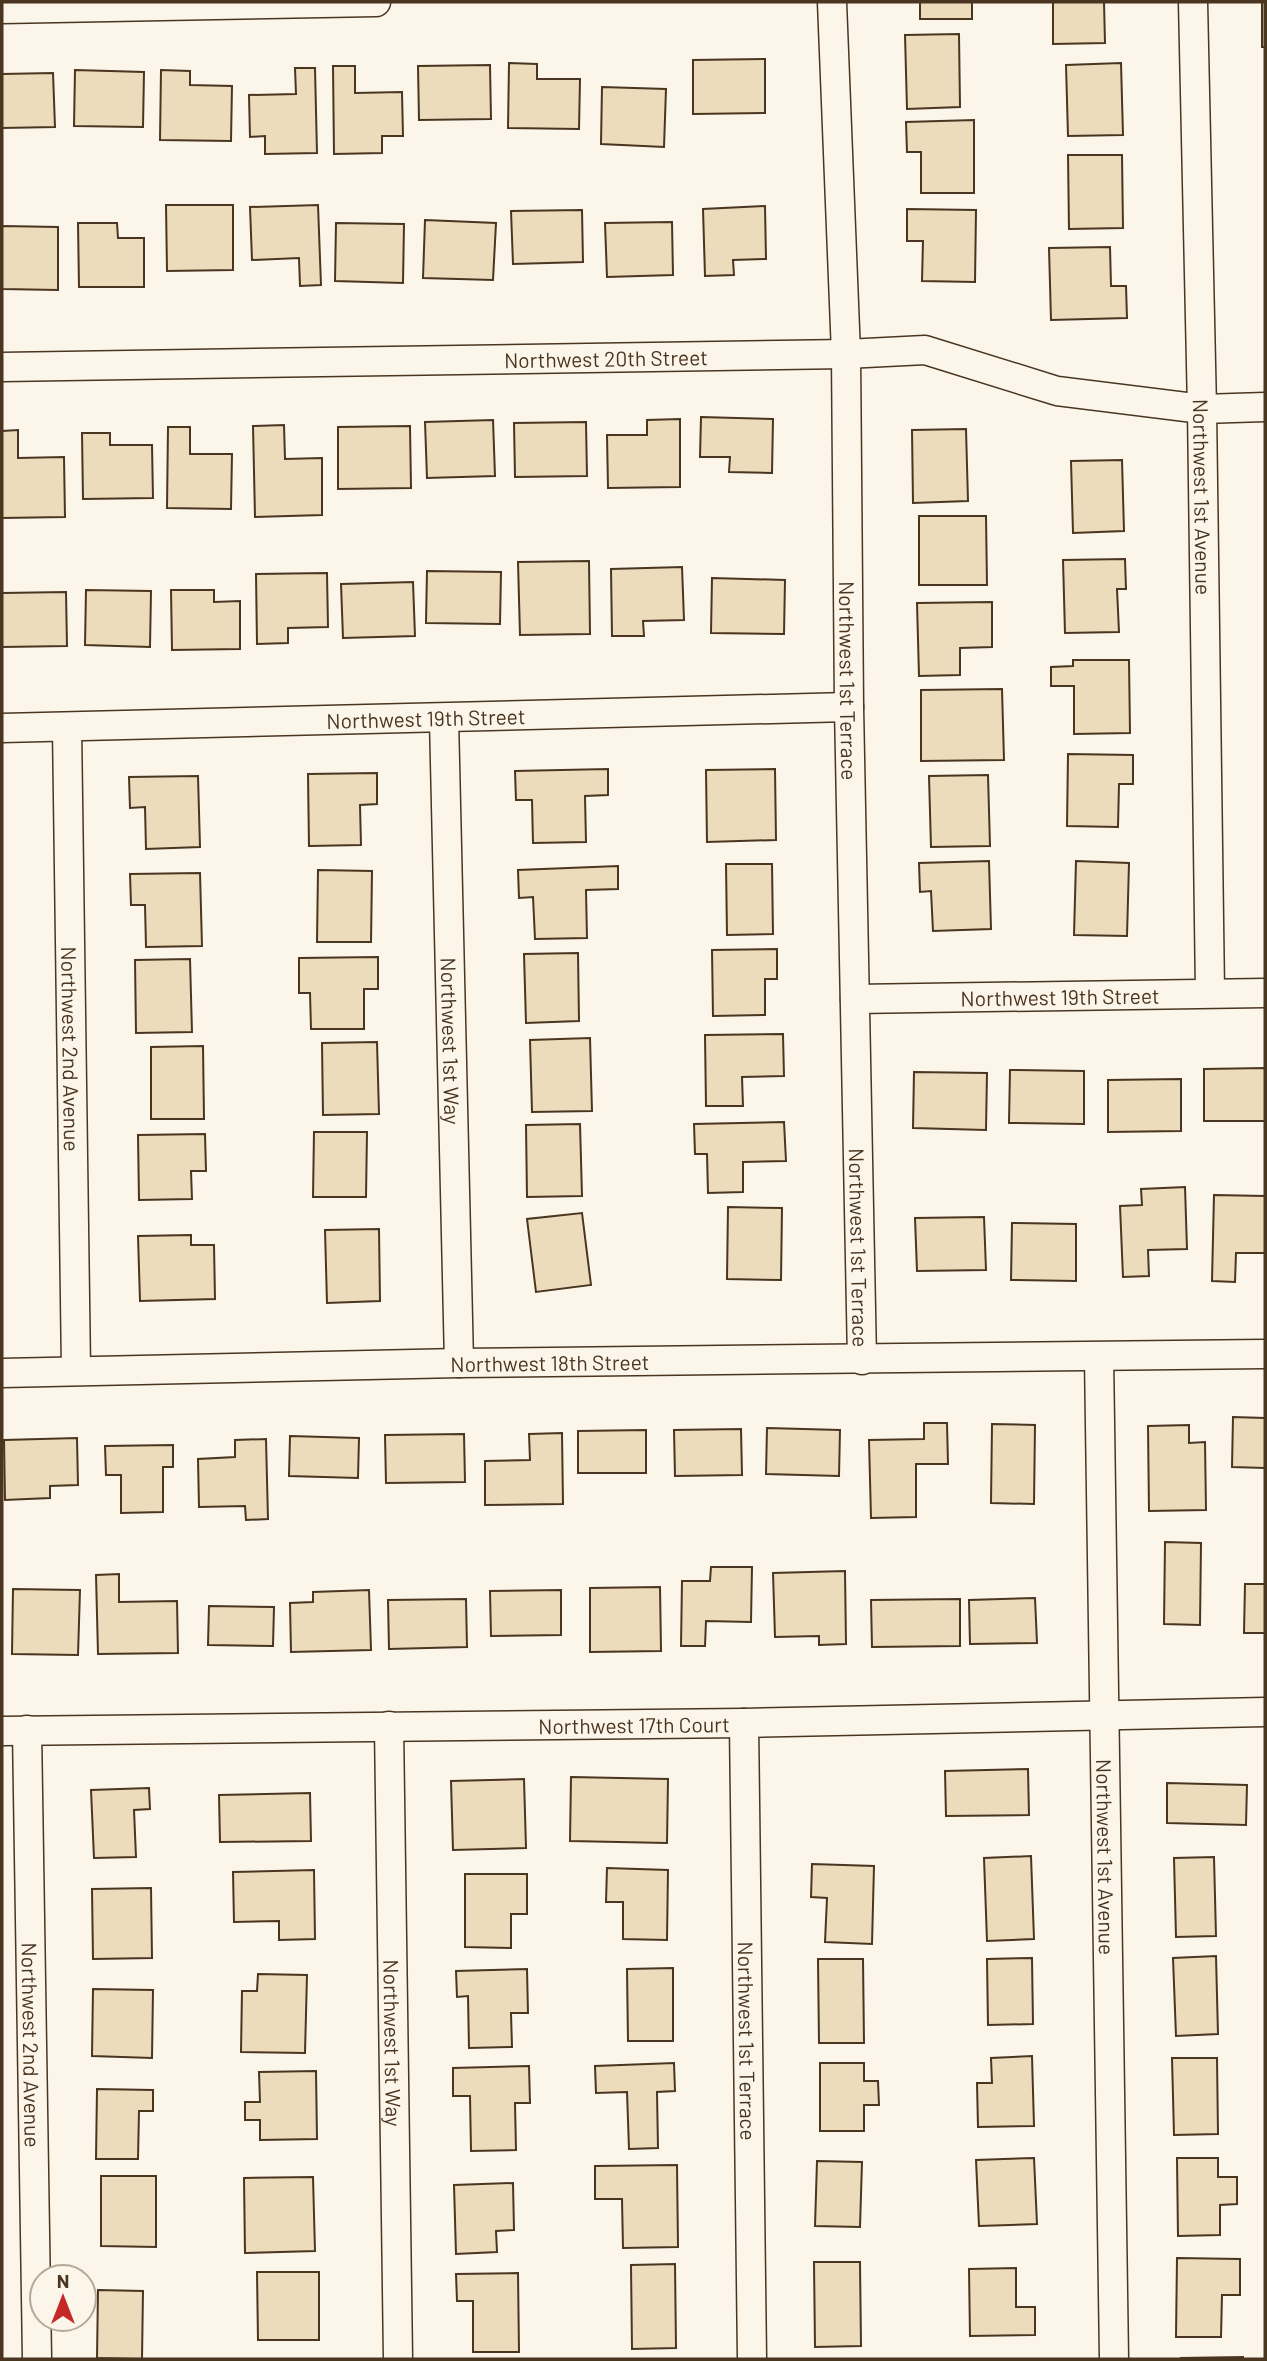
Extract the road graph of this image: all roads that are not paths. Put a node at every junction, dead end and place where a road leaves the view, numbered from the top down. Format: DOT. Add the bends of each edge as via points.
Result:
graph roads {
  1 [pos="376,2"];
  2 [pos="832,2"];
  3 [pos="1193,2"];
  4 [pos="2,9"];
  5 [pos="846,354"];
  6 [pos="2,367"];
  7 [pos="1265,407"];
  8 [pos="1202,409"];
  9 [pos="849,707"];
  10 [pos="444,719"];
  11 [pos="67,727"];
  12 [pos="2,728"];
  13 [pos="1210,993"];
  14 [pos="1265,993"];
  15 [pos="855,999"];
  16 [pos="1265,1354"];
  17 [pos="1098,1357"];
  18 [pos="862,1360"];
  19 [pos="459,1363"];
  20 [pos="76,1370"];
  21 [pos="2,1373"];
  22 [pos="1265,1712"];
  23 [pos="1106,1716"];
  24 [pos="744,1723"];
  25 [pos="389,1726"];
  26 [pos="14,1731"];
  27 [pos="37,2359"];
  28 [pos="397,2359"];
  29 [pos="752,2359"];
  30 [pos="1114,2359"];
  1 -- 4 [label="street"];
  2 -- 5 [label="street, Northwest 1st Terrace"];
  3 -- 8 [label="street, Northwest 1st Avenue"];
  5 -- 6 [label="street, Northwest 20th Street"];
  5 -- 8 [label="street, Northwest 20th Street" via="925,350 1057,391"];
  5 -- 9 [label="street, Northwest 1st Terrace"];
  7 -- 8 [label="street, Northwest 20th Street"];
  8 -- 13 [label="street, Northwest 1st Avenue"];
  9 -- 10 [label="street, Northwest 19th Street"];
  9 -- 15 [label="street, Northwest 1st Terrace"];
  10 -- 11 [label="street, Northwest 19th Street"];
  10 -- 19 [label="street, Northwest 1st Way"];
  11 -- 12 [label="street, Northwest 19th Street"];
  11 -- 20 [label="street, Northwest 2nd Avenue"];
  13 -- 14 [label="street, Northwest 19th Street"];
  13 -- 15 [label="street, Northwest 19th Street"];
  15 -- 18 [label="street, Northwest 1st Terrace"];
  16 -- 17 [label="street, Northwest 18th Street"];
  17 -- 18 [label="street, Northwest 18th Street"];
  17 -- 23 [label="street, Northwest 1st Avenue"];
  18 -- 19 [label="street, Northwest 18th Street"];
  19 -- 20 [label="street, Northwest 18th Street"];
  20 -- 21 [label="street, Northwest 18th Street"];
  22 -- 23 [label="street, Northwest 17th Court"];
  23 -- 24 [label="street, Northwest 17th Court"];
  23 -- 30 [label="street, Northwest 1st Avenue"];
  24 -- 25 [label="street, Northwest 17th Court"];
  24 -- 29 [label="street, Northwest 1st Terrace"];
  25 -- 26 [label="street, Northwest 17th Court"];
  25 -- 28 [label="street, Northwest 1st Way"];
  26 -- 27 [label="street, Northwest 2nd Avenue"];
}
